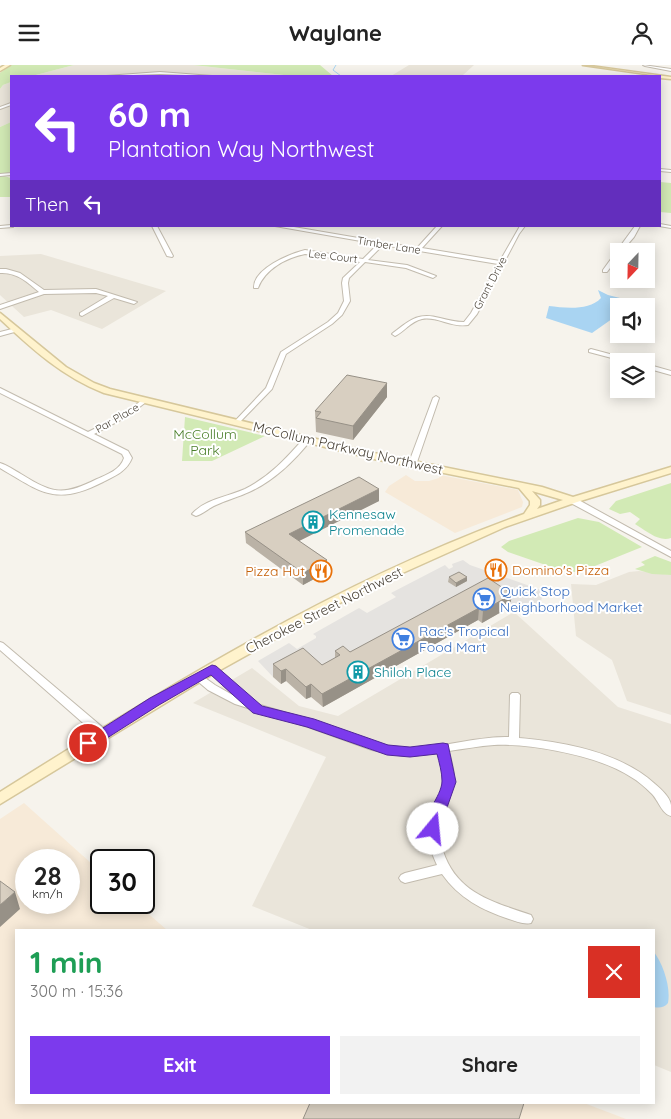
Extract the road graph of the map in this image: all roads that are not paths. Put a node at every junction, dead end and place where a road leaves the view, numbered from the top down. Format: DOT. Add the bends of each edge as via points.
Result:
graph roads {
  1 [pos="4,65"];
  2 [pos="8,65"];
  3 [pos="585,65"];
  4 [pos="645,65"];
  5 [pos="655,68"];
  6 [pos="0,69"];
  7 [pos="671,70"];
  8 [pos="116,75"];
  9 [pos="201,75"];
  10 [pos="646,75"];
  11 [pos="661,101"];
  12 [pos="669,102"];
  13 [pos="155,227"];
  14 [pos="283,227"];
  15 [pos="439,227"];
  16 [pos="522,227"];
  17 [pos="637,227"];
  18 [pos="626,243"];
  19 [pos="381,244"];
  20 [pos="418,249"];
  21 [pos="170,256"];
  22 [pos="364,260"];
  23 [pos="502,263"];
  24 [pos="610,265"];
  25 [pos="0,271"];
  26 [pos="606,271"];
  27 [pos="433,275"];
  28 [pos="256,287"];
  29 [pos="43,292"];
  30 [pos="113,296"];
  31 [pos="19,301"];
  32 [pos="134,302"];
  33 [pos="0,303"];
  34 [pos="0,307"];
  35 [pos="82,314"];
  36 [pos="0,315"];
  37 [pos="16,330"];
  38 [pos="0,334"];
  39 [pos="395,335"];
  40 [pos="591,351"];
  41 [pos="610,356"];
  42 [pos="655,369"];
  43 [pos="671,373"];
  44 [pos="0,390"];
  45 [pos="436,398"];
  46 [pos="144,401"];
  47 [pos="237,422"];
  48 [pos="89,434"];
  49 [pos="307,440"];
  50 [pos="0,465"];
  51 [pos="412,465"];
  52 [pos="671,470"];
  53 [pos="520,485"];
  54 [pos="572,500"];
  55 [pos="196,514"];
  56 [pos="527,516"];
  57 [pos="671,554"];
  58 [pos="0,645"];
  59 [pos="212,669"];
  60 [pos="198,677"];
  61 [pos="514,695"];
  62 [pos="257,710"];
  63 [pos="103,734"];
  64 [pos="514,741"];
  65 [pos="443,748"];
  66 [pos="0,799"];
  67 [pos="671,812"];
  68 [pos="443,869"];
  69 [pos="405,878"];
  70 [pos="527,919"];
  1 -- 6 [label="street"];
  2 -- 6 [label="street"];
  3 -- 10 [label="street"];
  4 -- 5 [label="street"];
  5 -- 7 [label="street"];
  5 -- 10 [label="street"];
  8 -- 9 [label="street" via="140,72"];
  11 -- 12 [label="street"];
  13 -- 21 [label="street"];
  14 -- 19 [label="street, Timber Lane"];
  15 -- 20 [label="street"];
  16 -- 23 [label="street, Grant Drive"];
  17 -- 18 [label="street"];
  19 -- 20 [label="street, Timber Lane"];
  19 -- 22 [label="street"];
  20 -- 23 [label="street, Timber Lane"];
  22 -- 27 [label="street, Lee Court"];
  22 -- 28 [label="street, Lee Court" via="317,253 294,254 281,260 258,280"];
  22 -- 47 [label="street" via="346,278 347,301 340,314 283,353 269,389"];
  23 -- 39 [label="street, Grant Drive" via="478,314 466,324 420,318"];
  24 -- 26 [label="street"];
  25 -- 29 [label="street" via="9,270 23,276"];
  29 -- 30 [label="street" via="96,291"];
  29 -- 31 [label="street"];
  30 -- 32 [label="street"];
  30 -- 35 [label="street"];
  31 -- 33 [label="street"];
  31 -- 34 [label="street"];
  36 -- 37 [label="street, McCollum Parkway Northwest"];
  37 -- 38 [label="street"];
  37 -- 46 [label="street, McCollum Parkway Northwest" via="49,360 80,379 101,389"];
  40 -- 41 [label="street"];
  42 -- 43 [label="street"];
  44 -- 48 [label="street"];
  45 -- 51 [label="street"];
  46 -- 47 [label="street, McCollum Parkway Northwest"];
  46 -- 48 [label="street, Par Place"];
  47 -- 49 [label="street, McCollum Parkway Northwest"];
  48 -- 50 [label="street" via="125,453 128,458 121,470 80,491 62,495 50,493"];
  49 -- 51 [label="street, McCollum Parkway Northwest"];
  49 -- 55 [label="street" via="280,470 261,483"];
  51 -- 53 [label="street, McCollum Parkway Northwest"];
  52 -- 54 [label="street, Cherokee Street Northwest"];
  53 -- 54 [label="street, McCollum Parkway Northwest"];
  53 -- 56 [label="street" via="535,500"];
  54 -- 56 [label="street, Cherokee Street Northwest"];
  54 -- 57 [label="street"];
  56 -- 59 [label="street, Cherokee Street Northwest" via="479,534 363,587"];
  58 -- 63 [label="street"];
  59 -- 60 [label="street, Cherokee Street Northwest"];
  59 -- 62 [label="street"];
  60 -- 62 [label="street" via="222,694"];
  60 -- 63 [label="street, Cherokee Street Northwest"];
  61 -- 64 [label="street"];
  62 -- 65 [label="street" via="309,723 387,750 410,752"];
  63 -- 66 [label="street, Cherokee Street Northwest"];
  64 -- 65 [label="street"];
  64 -- 67 [label="street" via="582,752 616,764 656,791"];
  65 -- 68 [label="street" via="449,782 433,829 433,840"];
  68 -- 69 [label="street"];
  68 -- 70 [label="street" via="460,887 487,905"];
}
